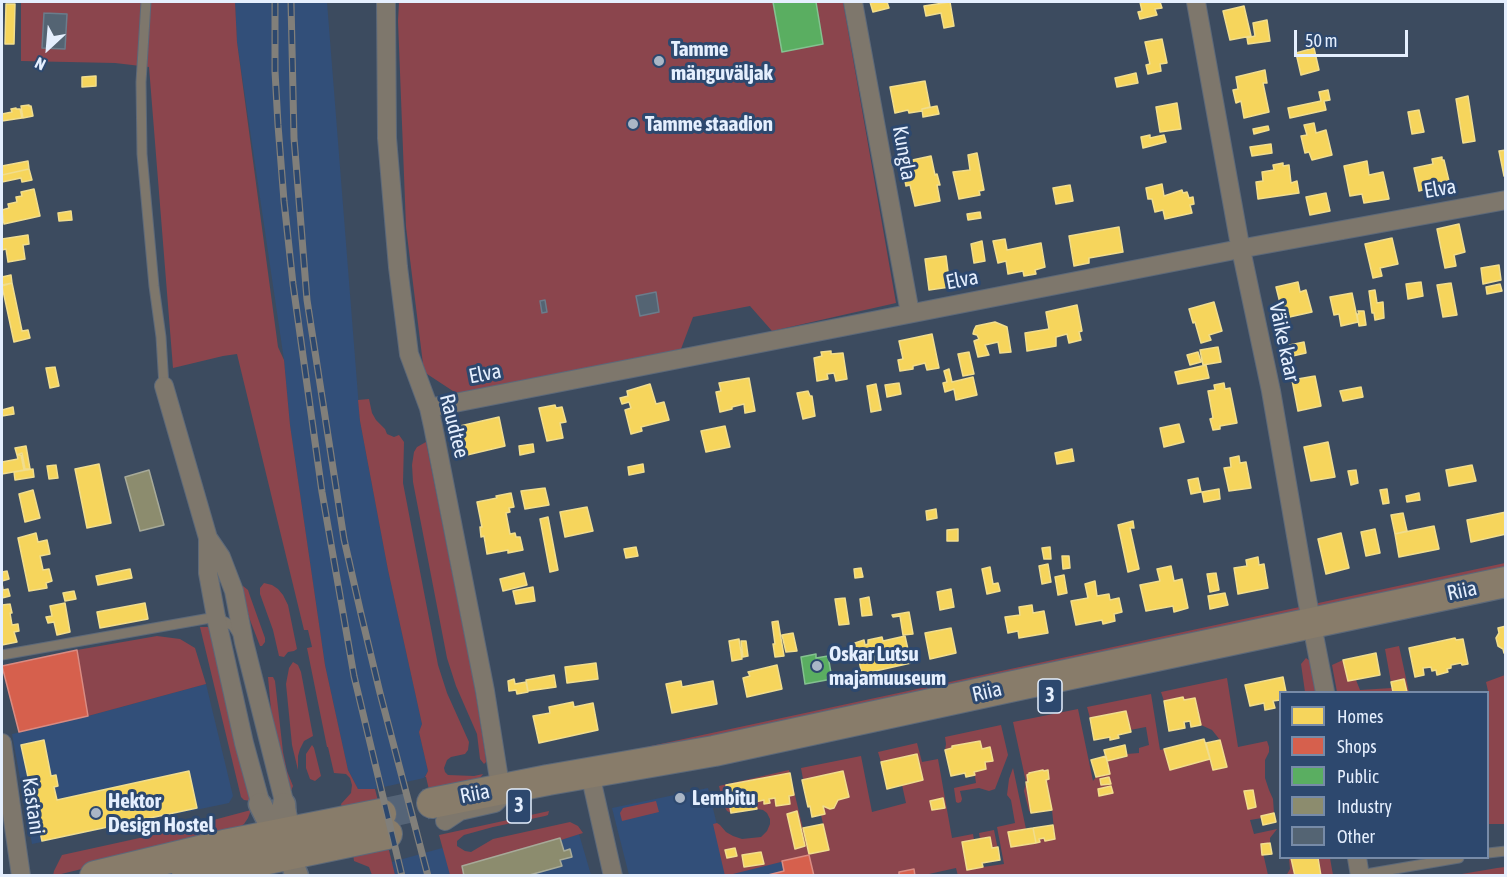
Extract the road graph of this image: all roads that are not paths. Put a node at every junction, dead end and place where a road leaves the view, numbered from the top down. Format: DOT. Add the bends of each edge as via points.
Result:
graph roads {
  1 [pos="146,2"];
  2 [pos="386,2"];
  3 [pos="853,2"];
  4 [pos="1196,2"];
  5 [pos="1506,200"];
  6 [pos="1241,249"];
  7 [pos="910,313"];
  8 [pos="164,386"];
  9 [pos="429,408"];
  10 [pos="208,538"];
  11 [pos="1506,582"];
  12 [pos="1506,599"];
  13 [pos="216,617"];
  14 [pos="1313,631"];
  15 [pos="244,642"];
  16 [pos="2,656"];
  17 [pos="1325,691"];
  18 [pos="2,743"];
  19 [pos="592,783"];
  20 [pos="500,790"];
  21 [pos="261,804"];
  22 [pos="379,822"];
  23 [pos="332,835"];
  24 [pos="284,851"];
  25 [pos="1506,852"];
  26 [pos="1489,853"];
  27 [pos="229,855"];
  28 [pos="1357,859"];
  29 [pos="1453,859"];
  30 [pos="1360,875"];
  31 [pos="21,876"];
  32 [pos="95,876"];
  33 [pos="187,876"];
  34 [pos="613,876"];
  1 -- 8 [label="lane" via="142,154"];
  2 -- 9 [label="street, Raudtee" via="387,138 398,267 409,354"];
  3 -- 7 [label="street, Kungla"];
  4 -- 6 [label="street, Väike kaar"];
  5 -- 6 [label="street, Elva"];
  6 -- 7 [label="street, Elva"];
  6 -- 14 [label="street, Väike kaar" via="1271,391"];
  7 -- 9 [label="street, Elva"];
  8 -- 10 [label="street"];
  9 -- 20 [label="street, Raudtee" via="485,691"];
  10 -- 13 [label="street" via="208,573"];
  10 -- 15 [label="street" via="221,557 234,591"];
  11 -- 14 [label="highway, Riia / 3"];
  12 -- 14 [label="highway, Riia / 3"];
  13 -- 15 [label="lane" via="233,626"];
  13 -- 16 [label="lane"];
  13 -- 21 [label="street"];
  14 -- 17 [label="street, Väike kaar"];
  14 -- 19 [label="highway, Riia / 3" via="666,779"];
  15 -- 24 [label="street"];
  18 -- 31 [label="street, Kastani"];
  19 -- 20 [label="highway, Riia / 3"];
  19 -- 20 [label="highway, Riia / 3" via="438,816"];
  19 -- 34 [label="street"];
  21 -- 24 [label="street"];
  21 -- 27 [label="street" via="255,822"];
  22 -- 23 [label="highway"];
  22 -- 24 [label="street" via="306,838"];
  23 -- 24 [label="highway"];
  23 -- 24 [label="street" via="298,816"];
  24 -- 27 [label="highway"];
  25 -- 26 [label="lane"];
  27 -- 32 [label="highway"];
  27 -- 33 [label="highway"];
  28 -- 30 [label="street"];
  29 -- 30 [label="lane"];
}
